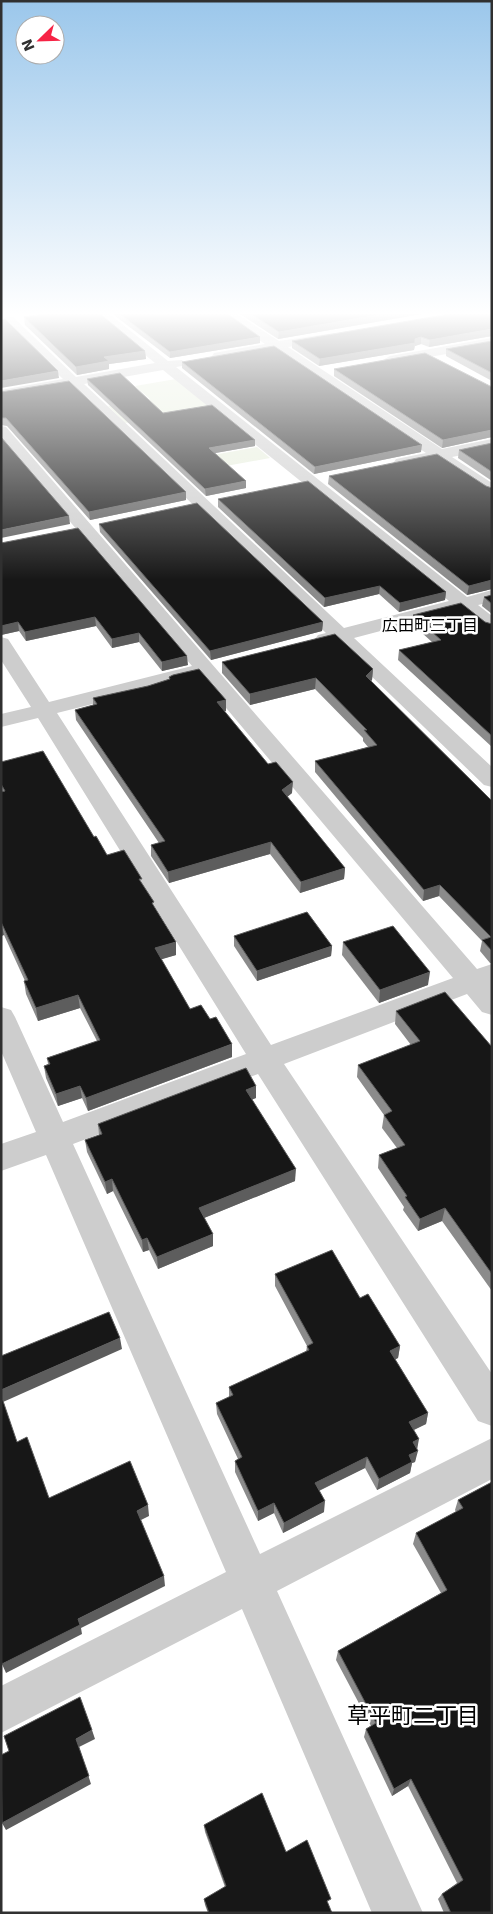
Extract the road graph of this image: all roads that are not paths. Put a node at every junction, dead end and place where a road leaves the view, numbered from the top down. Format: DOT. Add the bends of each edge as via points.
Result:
graph roads {
  1 [pos="93,401"];
  2 [pos="210,401"];
  3 [pos="359,401"];
  4 [pos="1,430"];
  5 [pos="492,444"];
  6 [pos="439,455"];
  7 [pos="384,466"];
  8 [pos="329,478"];
  9 [pos="310,481"];
  10 [pos="292,485"];
  11 [pos="492,490"];
  12 [pos="219,500"];
  13 [pos="201,504"];
  14 [pos="182,508"];
  15 [pos="104,523"];
  16 [pos="85,527"];
  17 [pos="67,531"];
  18 [pos="492,596"];
  19 [pos="463,603"];
  20 [pos="492,626"];
  21 [pos="339,635"];
  22 [pos="311,642"];
  23 [pos="1,643"];
  24 [pos="215,667"];
  25 [pos="44,710"];
  26 [pos="1,721"];
  27 [pos="492,780"];
  28 [pos="482,978"];
  29 [pos="492,1005"];
  30 [pos="1,1017"];
  31 [pos="264,1058"];
  32 [pos="54,1138"];
  33 [pos="1,1158"];
  34 [pos="492,1408"];
  35 [pos="492,1458"];
  36 [pos="251,1581"];
  37 [pos="1,1710"];
  38 [pos="398,1913"];
  1 -- 13 [label="street"];
  2 -- 9 [label="street"];
  3 -- 6 [label="street"];
  4 -- 16 [label="street"];
  5 -- 6 [label="street"];
  6 -- 7 [label="street"];
  6 -- 11 [label="street"];
  8 -- 9 [label="street"];
  9 -- 10 [label="street"];
  9 -- 19 [label="street"];
  12 -- 13 [label="street"];
  13 -- 14 [label="street"];
  13 -- 21 [label="street"];
  15 -- 16 [label="street"];
  16 -- 17 [label="street"];
  16 -- 24 [label="street"];
  18 -- 19 [label="street"];
  19 -- 20 [label="street"];
  19 -- 21 [label="street"];
  21 -- 22 [label="street"];
  21 -- 27 [label="street"];
  23 -- 25 [label="street"];
  24 -- 25 [label="street"];
  24 -- 28 [label="street"];
  25 -- 26 [label="street"];
  25 -- 31 [label="street"];
  28 -- 29 [label="street"];
  28 -- 31 [label="street"];
  30 -- 32 [label="street"];
  31 -- 32 [label="street"];
  31 -- 34 [label="street"];
  32 -- 33 [label="street"];
  32 -- 36 [label="street"];
  35 -- 36 [label="street"];
  36 -- 37 [label="street"];
  36 -- 38 [label="street"];
}
